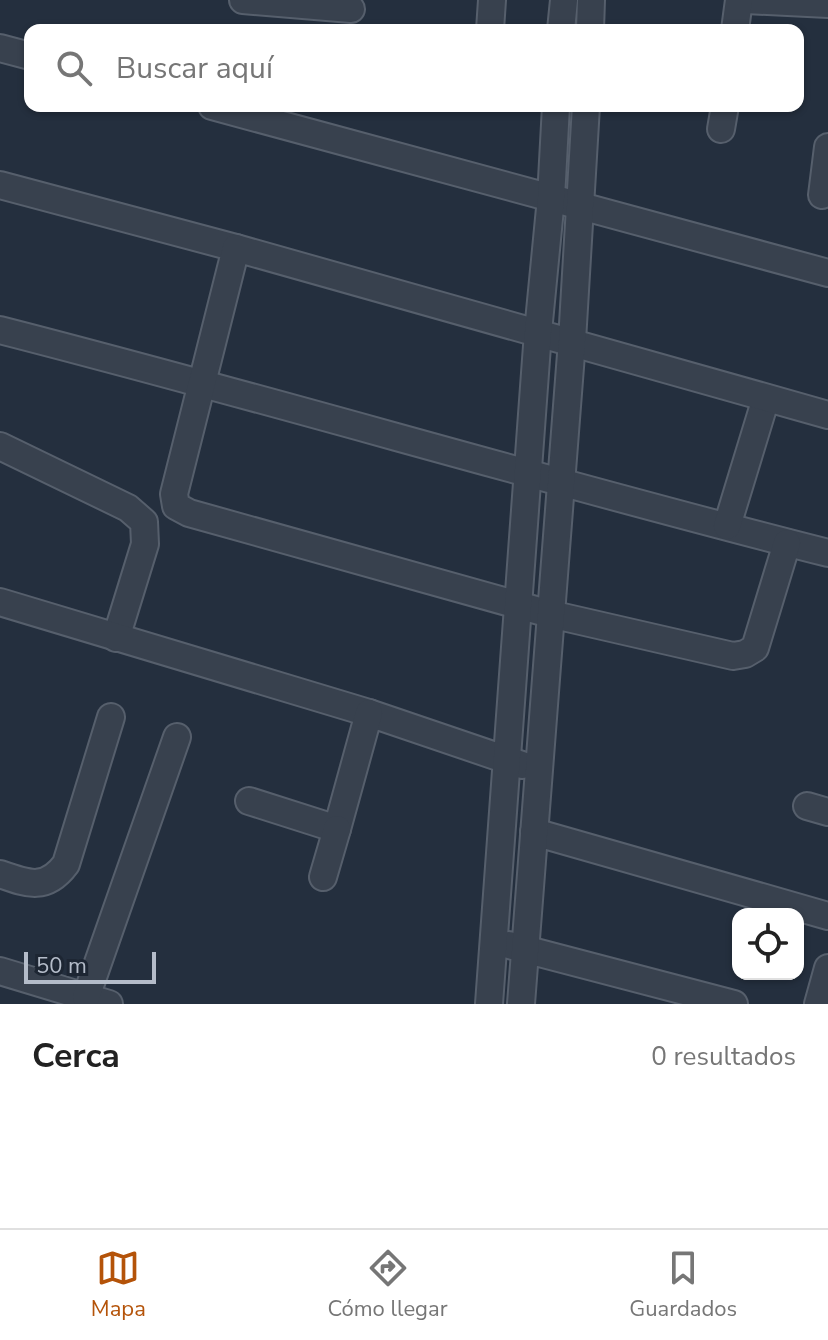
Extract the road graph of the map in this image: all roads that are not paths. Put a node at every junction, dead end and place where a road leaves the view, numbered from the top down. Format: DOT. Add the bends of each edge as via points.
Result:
graph roads {
  1 [pos="243,0"];
  2 [pos="492,0"];
  3 [pos="564,0"];
  4 [pos="591,0"];
  5 [pos="739,0"];
  6 [pos="746,0"];
  7 [pos="828,4"];
  8 [pos="351,13"];
  9 [pos="490,24"];
  10 [pos="562,24"];
  11 [pos="590,24"];
  12 [pos="736,24"];
  13 [pos="0,48"];
  14 [pos="24,54"];
  15 [pos="234,112"];
  16 [pos="556,112"];
  17 [pos="586,112"];
  18 [pos="828,147"];
  19 [pos="0,185"];
  20 [pos="822,195"];
  21 [pos="551,198"];
  22 [pos="580,206"];
  23 [pos="236,248"];
  24 [pos="828,273"];
  25 [pos="0,330"];
  26 [pos="538,332"];
  27 [pos="572,341"];
  28 [pos="202,382"];
  29 [pos="766,398"];
  30 [pos="828,415"];
  31 [pos="0,446"];
  32 [pos="528,473"];
  33 [pos="560,483"];
  34 [pos="727,526"];
  35 [pos="787,543"];
  36 [pos="828,553"];
  37 [pos="0,602"];
  38 [pos="518,605"];
  39 [pos="550,614"];
  40 [pos="116,638"];
  41 [pos="369,713"];
  42 [pos="111,717"];
  43 [pos="177,737"];
  44 [pos="505,760"];
  45 [pos="540,772"];
  46 [pos="249,801"];
  47 [pos="337,829"];
  48 [pos="534,832"];
  49 [pos="0,874"];
  50 [pos="323,877"];
  51 [pos="828,916"];
  52 [pos="493,942"];
  53 [pos="525,949"];
  54 [pos="828,968"];
  55 [pos="0,971"];
  56 [pos="98,1000"];
  57 [pos="489,1004"];
  58 [pos="521,1004"];
  59 [pos="734,1004"];
  60 [pos="818,1004"];
  1 -- 8 [label="street"];
  2 -- 9 [label="street"];
  3 -- 10 [label="street"];
  4 -- 11 [label="street"];
  5 -- 12 [label="street"];
  6 -- 7 [label="street"];
  13 -- 14 [label="street"];
  15 -- 21 [label="street"];
  16 -- 21 [label="street"];
  17 -- 22 [label="street"];
  18 -- 20 [label="street"];
  19 -- 23 [label="street"];
  21 -- 22 [label="street"];
  21 -- 26 [label="street"];
  22 -- 24 [label="street"];
  22 -- 27 [label="street"];
  23 -- 26 [label="street"];
  23 -- 28 [label="street"];
  25 -- 28 [label="street"];
  26 -- 27 [label="street"];
  26 -- 32 [label="street"];
  27 -- 29 [label="street"];
  27 -- 33 [label="street"];
  28 -- 32 [label="street"];
  28 -- 38 [label="street" via="174,494 176,506"];
  29 -- 30 [label="street"];
  29 -- 34 [label="street"];
  31 -- 40 [label="street" via="128,508 144,522 145,544"];
  32 -- 33 [label="street"];
  32 -- 38 [label="street"];
  33 -- 34 [label="street"];
  33 -- 39 [label="street"];
  34 -- 35 [label="street"];
  35 -- 36 [label="street"];
  35 -- 39 [label="street" via="755,648 745,654 723,654"];
  37 -- 40 [label="street"];
  38 -- 39 [label="street"];
  38 -- 44 [label="street"];
  39 -- 45 [label="street"];
  40 -- 41 [label="street"];
  41 -- 44 [label="street"];
  41 -- 47 [label="street"];
  42 -- 49 [label="street" via="66,864 57,877 39,884"];
  43 -- 56 [label="street"];
  44 -- 45 [label="street"];
  44 -- 52 [label="street"];
  45 -- 48 [label="street"];
  46 -- 47 [label="street"];
  47 -- 50 [label="street"];
  48 -- 51 [label="street"];
  48 -- 53 [label="street"];
  52 -- 53 [label="street"];
  52 -- 57 [label="street"];
  53 -- 58 [label="street"];
  53 -- 59 [label="street"];
  54 -- 60 [label="street"];
  55 -- 56 [label="street"];
}
